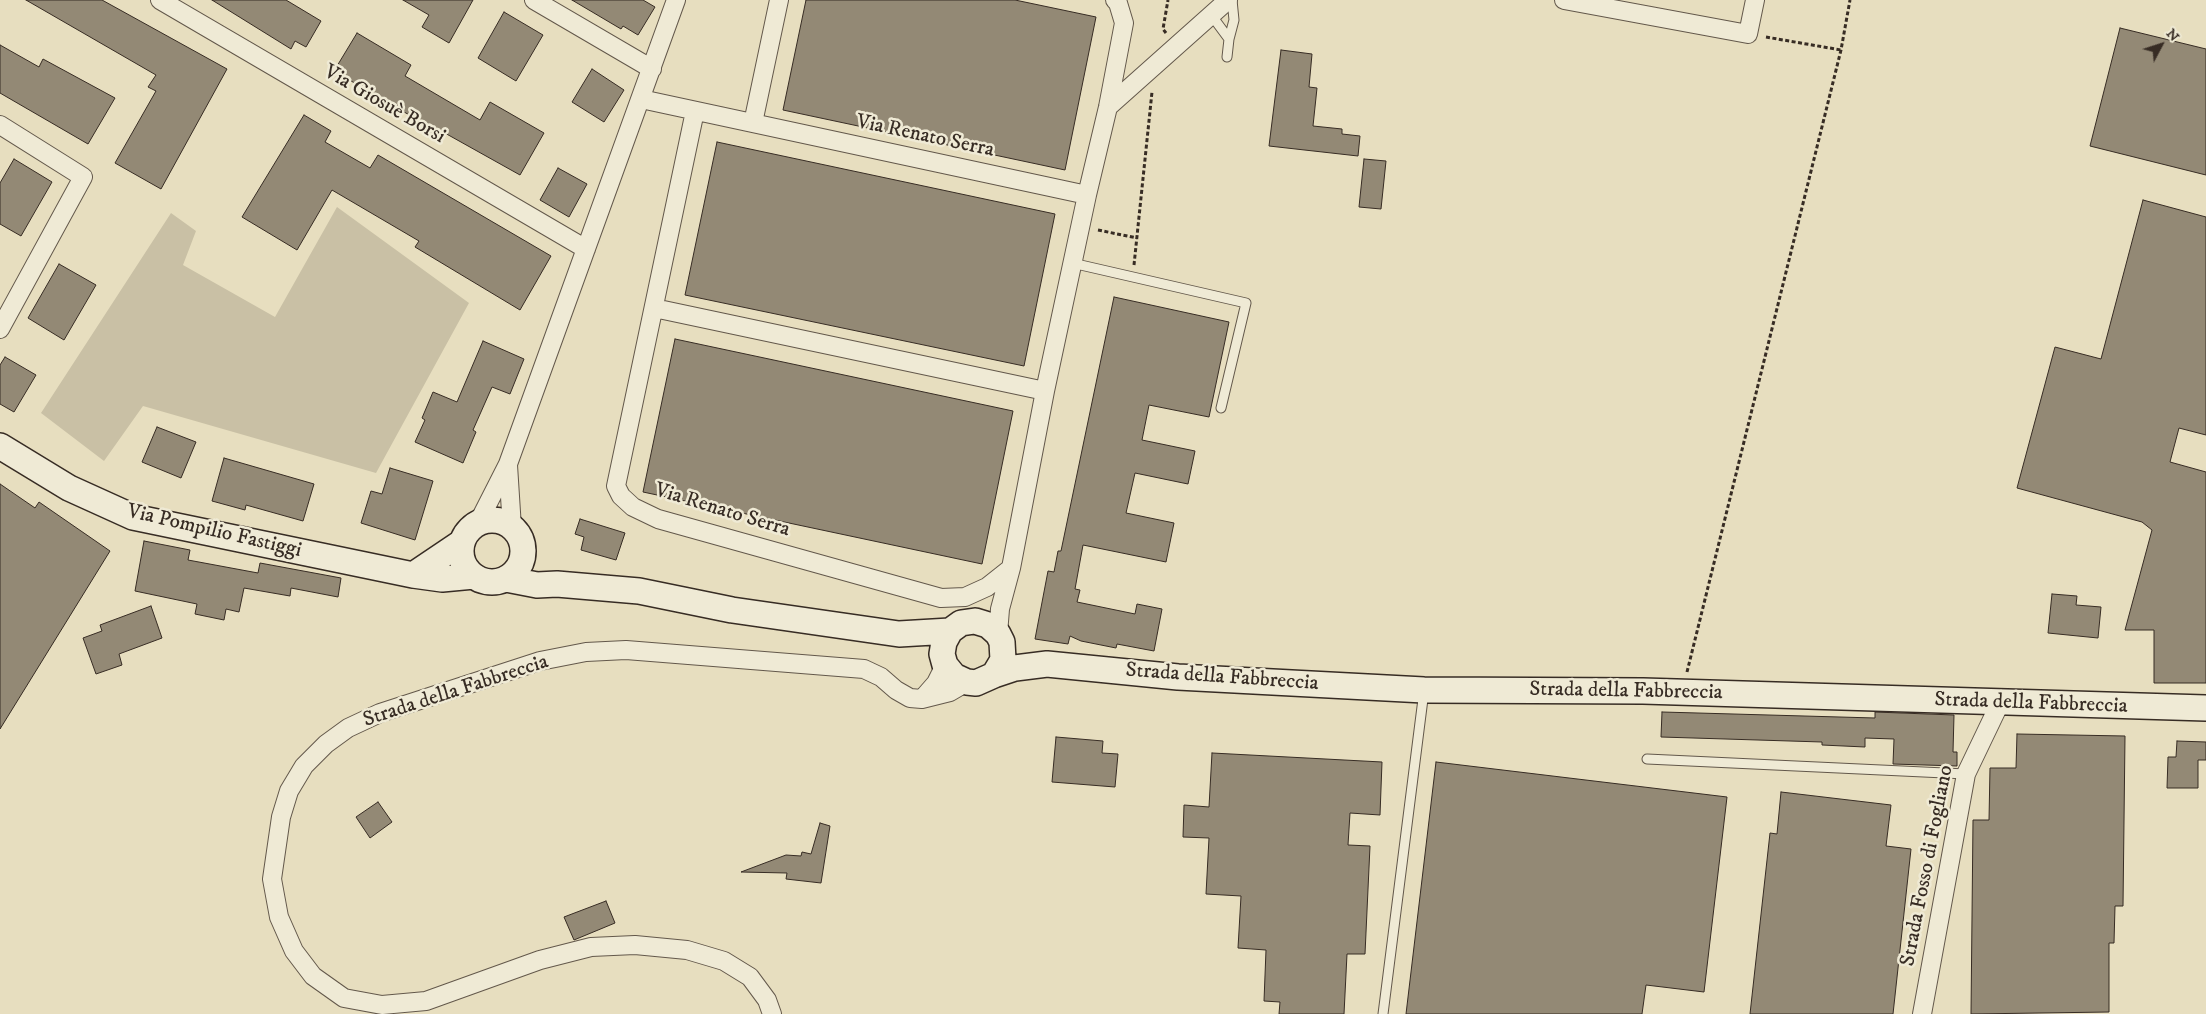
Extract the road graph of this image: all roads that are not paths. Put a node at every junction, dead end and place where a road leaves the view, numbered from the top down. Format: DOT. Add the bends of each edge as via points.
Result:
graph roads {
  1 [pos="160,0"];
  2 [pos="534,0"];
  3 [pos="676,0"];
  4 [pos="779,0"];
  5 [pos="1115,0"];
  6 [pos="1228,0"];
  7 [pos="1232,0"];
  8 [pos="1564,0"];
  9 [pos="1755,0"];
  10 [pos="1212,16"];
  11 [pos="1229,39"];
  12 [pos="1227,57"];
  13 [pos="652,69"];
  14 [pos="642,99"];
  15 [pos="1108,108"];
  16 [pos="695,110"];
  17 [pos="753,123"];
  18 [pos="0,125"];
  19 [pos="1087,194"];
  20 [pos="586,248"];
  21 [pos="1072,263"];
  22 [pos="654,308"];
  23 [pos="0,329"];
  24 [pos="1045,391"];
  25 [pos="1221,408"];
  26 [pos="0,446"];
  27 [pos="508,464"];
  28 [pos="478,523"];
  29 [pos="512,528"];
  30 [pos="462,542"];
  31 [pos="522,556"];
  32 [pos="1011,568"];
  33 [pos="413,575"];
  34 [pos="474,576"];
  35 [pos="506,579"];
  36 [pos="557,584"];
  37 [pos="950,631"];
  38 [pos="899,634"];
  39 [pos="1000,638"];
  40 [pos="944,660"];
  41 [pos="1047,664"];
  42 [pos="994,675"];
  43 [pos="967,682"];
  44 [pos="1424,690"];
  45 [pos="922,699"];
  46 [pos="2000,703"];
  47 [pos="2206,708"];
  48 [pos="1647,759"];
  49 [pos="1966,774"];
  50 [pos="772,1014"];
  51 [pos="1382,1014"];
  52 [pos="1922,1014"];
  1 -- 20 [label="street, Via Giosuè Borsi"];
  2 -- 13 [label="street"];
  3 -- 13 [label="street"];
  4 -- 17 [label="street"];
  5 -- 15 [label="street" via="1124,23"];
  6 -- 10 [label="street"];
  7 -- 11 [label="lane" via="1234,20"];
  8 -- 9 [label="street" via="1748,34"];
  10 -- 11 [label="lane"];
  10 -- 15 [label="street"];
  11 -- 12 [label="lane"];
  13 -- 14 [label="street"];
  14 -- 16 [label="street, Via Renato Serra"];
  14 -- 20 [label="street"];
  15 -- 19 [label="street"];
  16 -- 17 [label="street, Via Renato Serra"];
  16 -- 22 [label="street, Via Renato Serra"];
  17 -- 19 [label="street, Via Renato Serra"];
  18 -- 23 [label="street" via="82,176"];
  19 -- 21 [label="street"];
  20 -- 27 [label="street"];
  21 -- 24 [label="street"];
  21 -- 25 [label="lane" via="1246,303"];
  22 -- 24 [label="street"];
  22 -- 32 [label="street, Via Renato Serra" via="616,486 633,507 658,519 941,598 966,597 987,587"];
  24 -- 32 [label="street"];
  26 -- 33 [label="street, Via Pompilio Fastiggi" via="69,488 133,518"];
  27 -- 28 [label="street"];
  27 -- 29 [label="street"];
  28 -- 29 [label="street" via="496,520"];
  28 -- 30 [label="street"];
  29 -- 31 [label="street" via="519,536"];
  30 -- 33 [label="street"];
  30 -- 34 [label="street" via="462,561"];
  31 -- 35 [label="street" via="514,573"];
  31 -- 36 [label="street"];
  32 -- 39 [label="street" via="1000,609"];
  33 -- 34 [label="street, Via Pompilio Fastiggi" via="442,579"];
  34 -- 35 [label="street" via="490,582"];
  35 -- 36 [label="street, Strada della Fabbreccia" via="537,585"];
  36 -- 38 [label="street, Strada della Fabbreccia" via="639,591 732,610"];
  37 -- 38 [label="street, Strada della Fabbreccia"];
  37 -- 39 [label="street, Strada della Fabbreccia" via="962,623 975,621 988,625"];
  37 -- 40 [label="street" via="944,642"];
  38 -- 40 [label="street, Strada della Fabbreccia"];
  39 -- 41 [label="street, Strada della Fabbreccia"];
  39 -- 42 [label="street" via="1003,660"];
  40 -- 43 [label="street, Strada della Fabbreccia" via="954,676"];
  40 -- 45 [label="street" via="936,683"];
  41 -- 42 [label="street, Strada della Fabbreccia" via="1014,668"];
  41 -- 44 [label="street, Strada della Fabbreccia" via="1178,676"];
  42 -- 43 [label="street, Strada della Fabbreccia" via="976,683"];
  43 -- 45 [label="street, Strada della Fabbreccia" via="950,692"];
  44 -- 46 [label="street, Strada della Fabbreccia" via="1682,693"];
  44 -- 51 [label="lane"];
  45 -- 50 [label="street, Strada della Fabbreccia" via="910,698 881,676 864,668 626,650 586,652 540,662 380,713 348,728 326,744 304,766 289,791 280,817 272,879 279,917 294,951 313,976 344,998 382,1005 426,1001 540,960 591,948 636,945 687,950 724,961 750,977 767,1000"];
  46 -- 47 [label="street, Strada della Fabbreccia"];
  46 -- 49 [label="street, Strada Fosso di Fogliano"];
  48 -- 49 [label="lane"];
  49 -- 52 [label="street, Strada Fosso di Fogliano"];
}
